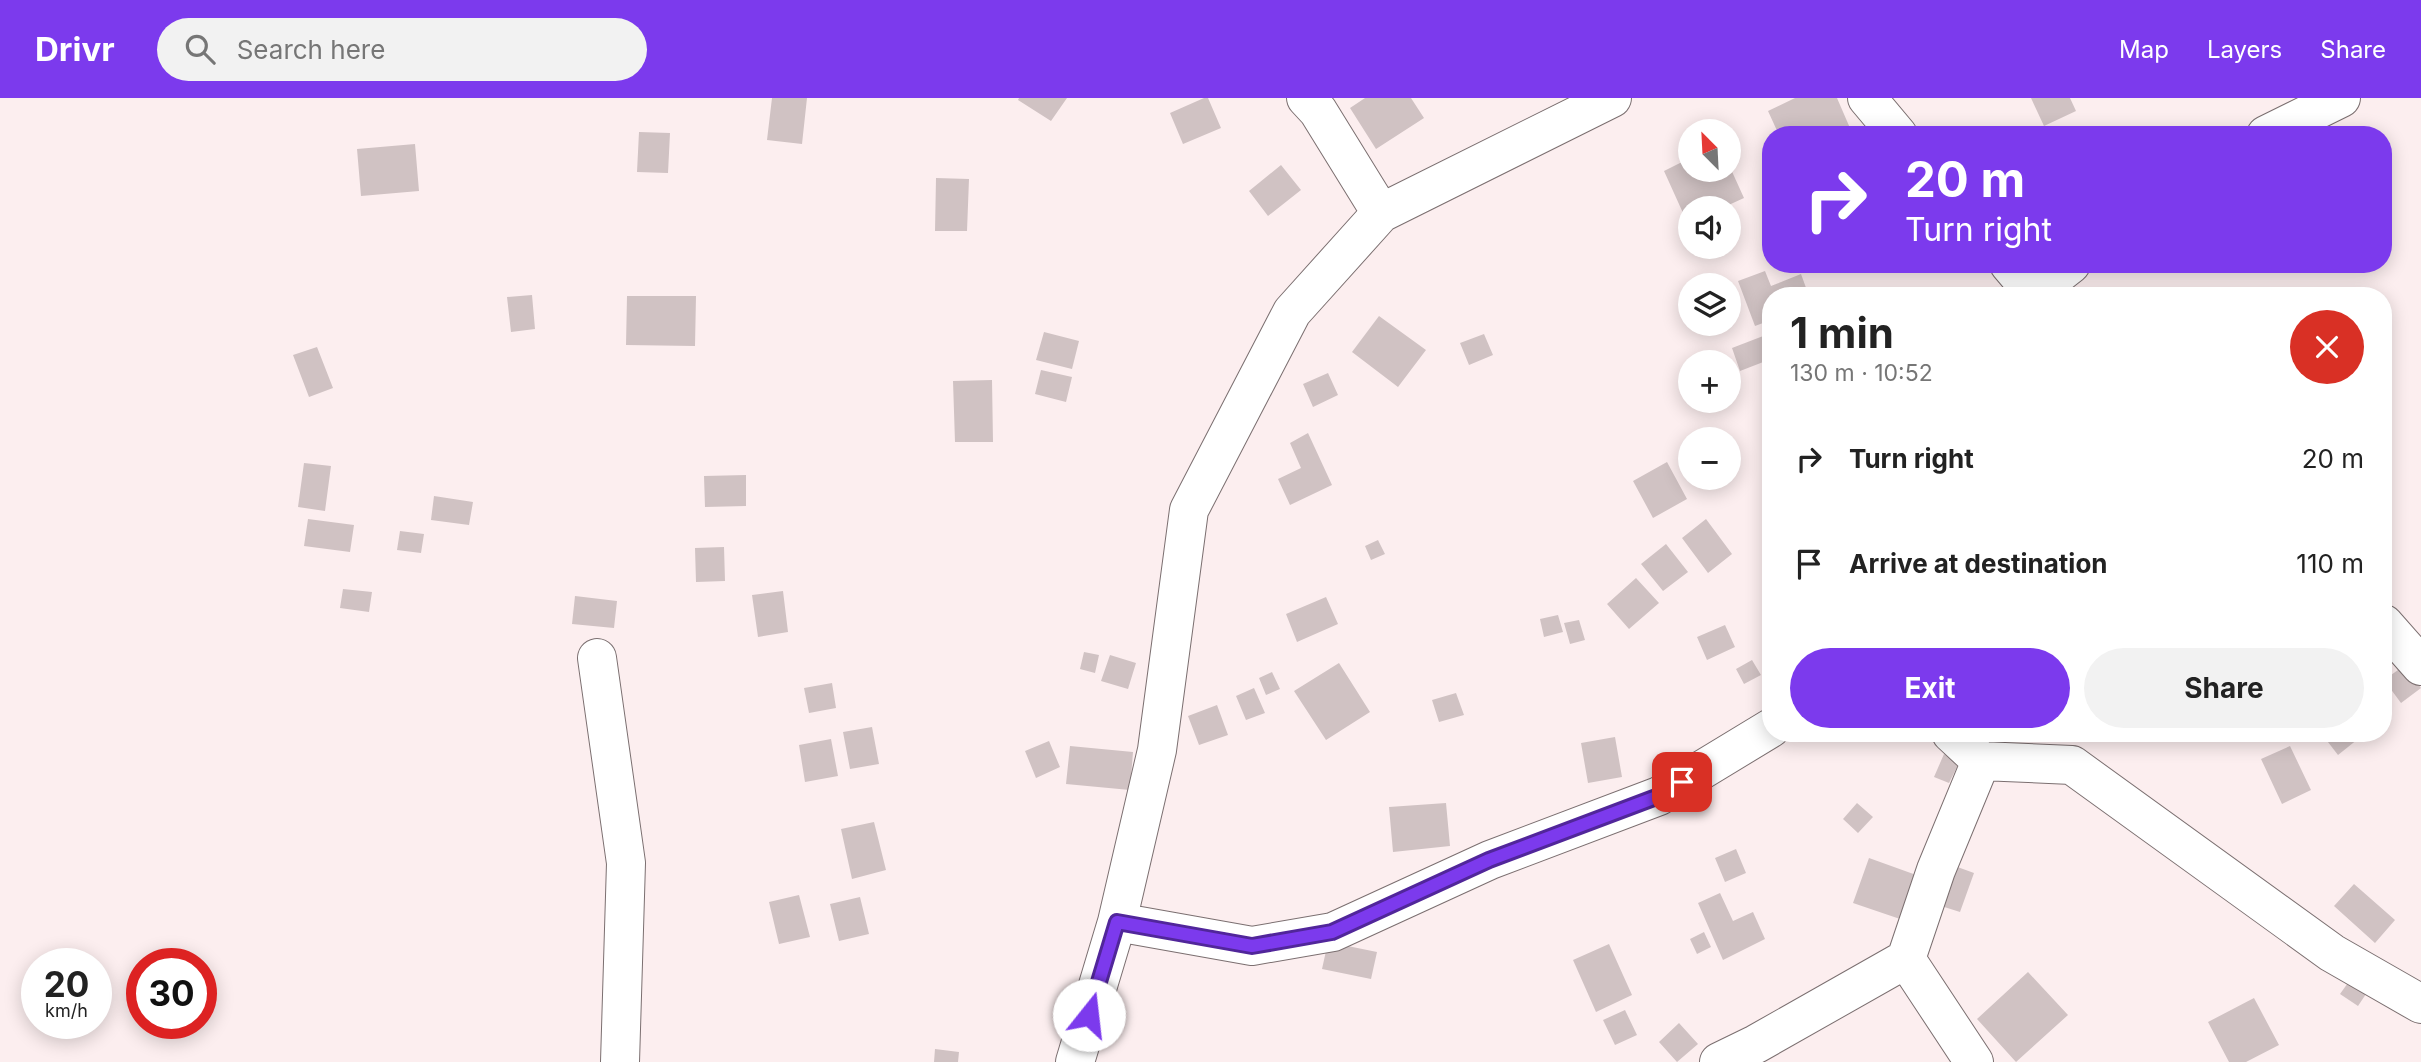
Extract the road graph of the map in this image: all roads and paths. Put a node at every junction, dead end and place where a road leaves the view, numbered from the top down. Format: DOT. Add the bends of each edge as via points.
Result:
graph roads {
  1 [pos="1306,98"];
  2 [pos="1612,98"];
  3 [pos="1867,98"];
  4 [pos="2341,98"];
  5 [pos="1890,126"];
  6 [pos="2284,126"];
  7 [pos="1381,213"];
  8 [pos="2017,273"];
  9 [pos="2061,273"];
  10 [pos="2028,287"];
  11 [pos="2044,287"];
  12 [pos="2392,633"];
  13 [pos="597,657"];
  14 [pos="2421,666"];
  15 [pos="1762,733"];
  16 [pos="1961,742"];
  17 [pos="1981,761"];
  18 [pos="1117,922"];
  19 [pos="1906,959"];
  20 [pos="2421,1004"];
  21 [pos="620,1062"];
  22 [pos="1075,1062"];
  23 [pos="1719,1062"];
  24 [pos="1974,1062"];
  1 -- 7 [label="street"];
  2 -- 7 [label="street"];
  3 -- 5 [label="street"];
  4 -- 6 [label="street"];
  7 -- 18 [label="street" via="1292,312 1189,510 1157,750"];
  8 -- 10 [label="street"];
  9 -- 11 [label="street"];
  12 -- 14 [label="street"];
  13 -- 21 [label="street" via="626,863"];
  15 -- 18 [label="street" via="1659,796 1489,860 1332,932 1252,946"];
  16 -- 17 [label="street"];
  17 -- 19 [label="street"];
  17 -- 20 [label="street" via="2072,765 2332,953"];
  18 -- 22 [label="street"];
  19 -- 23 [label="street"];
  19 -- 24 [label="street"];
}
